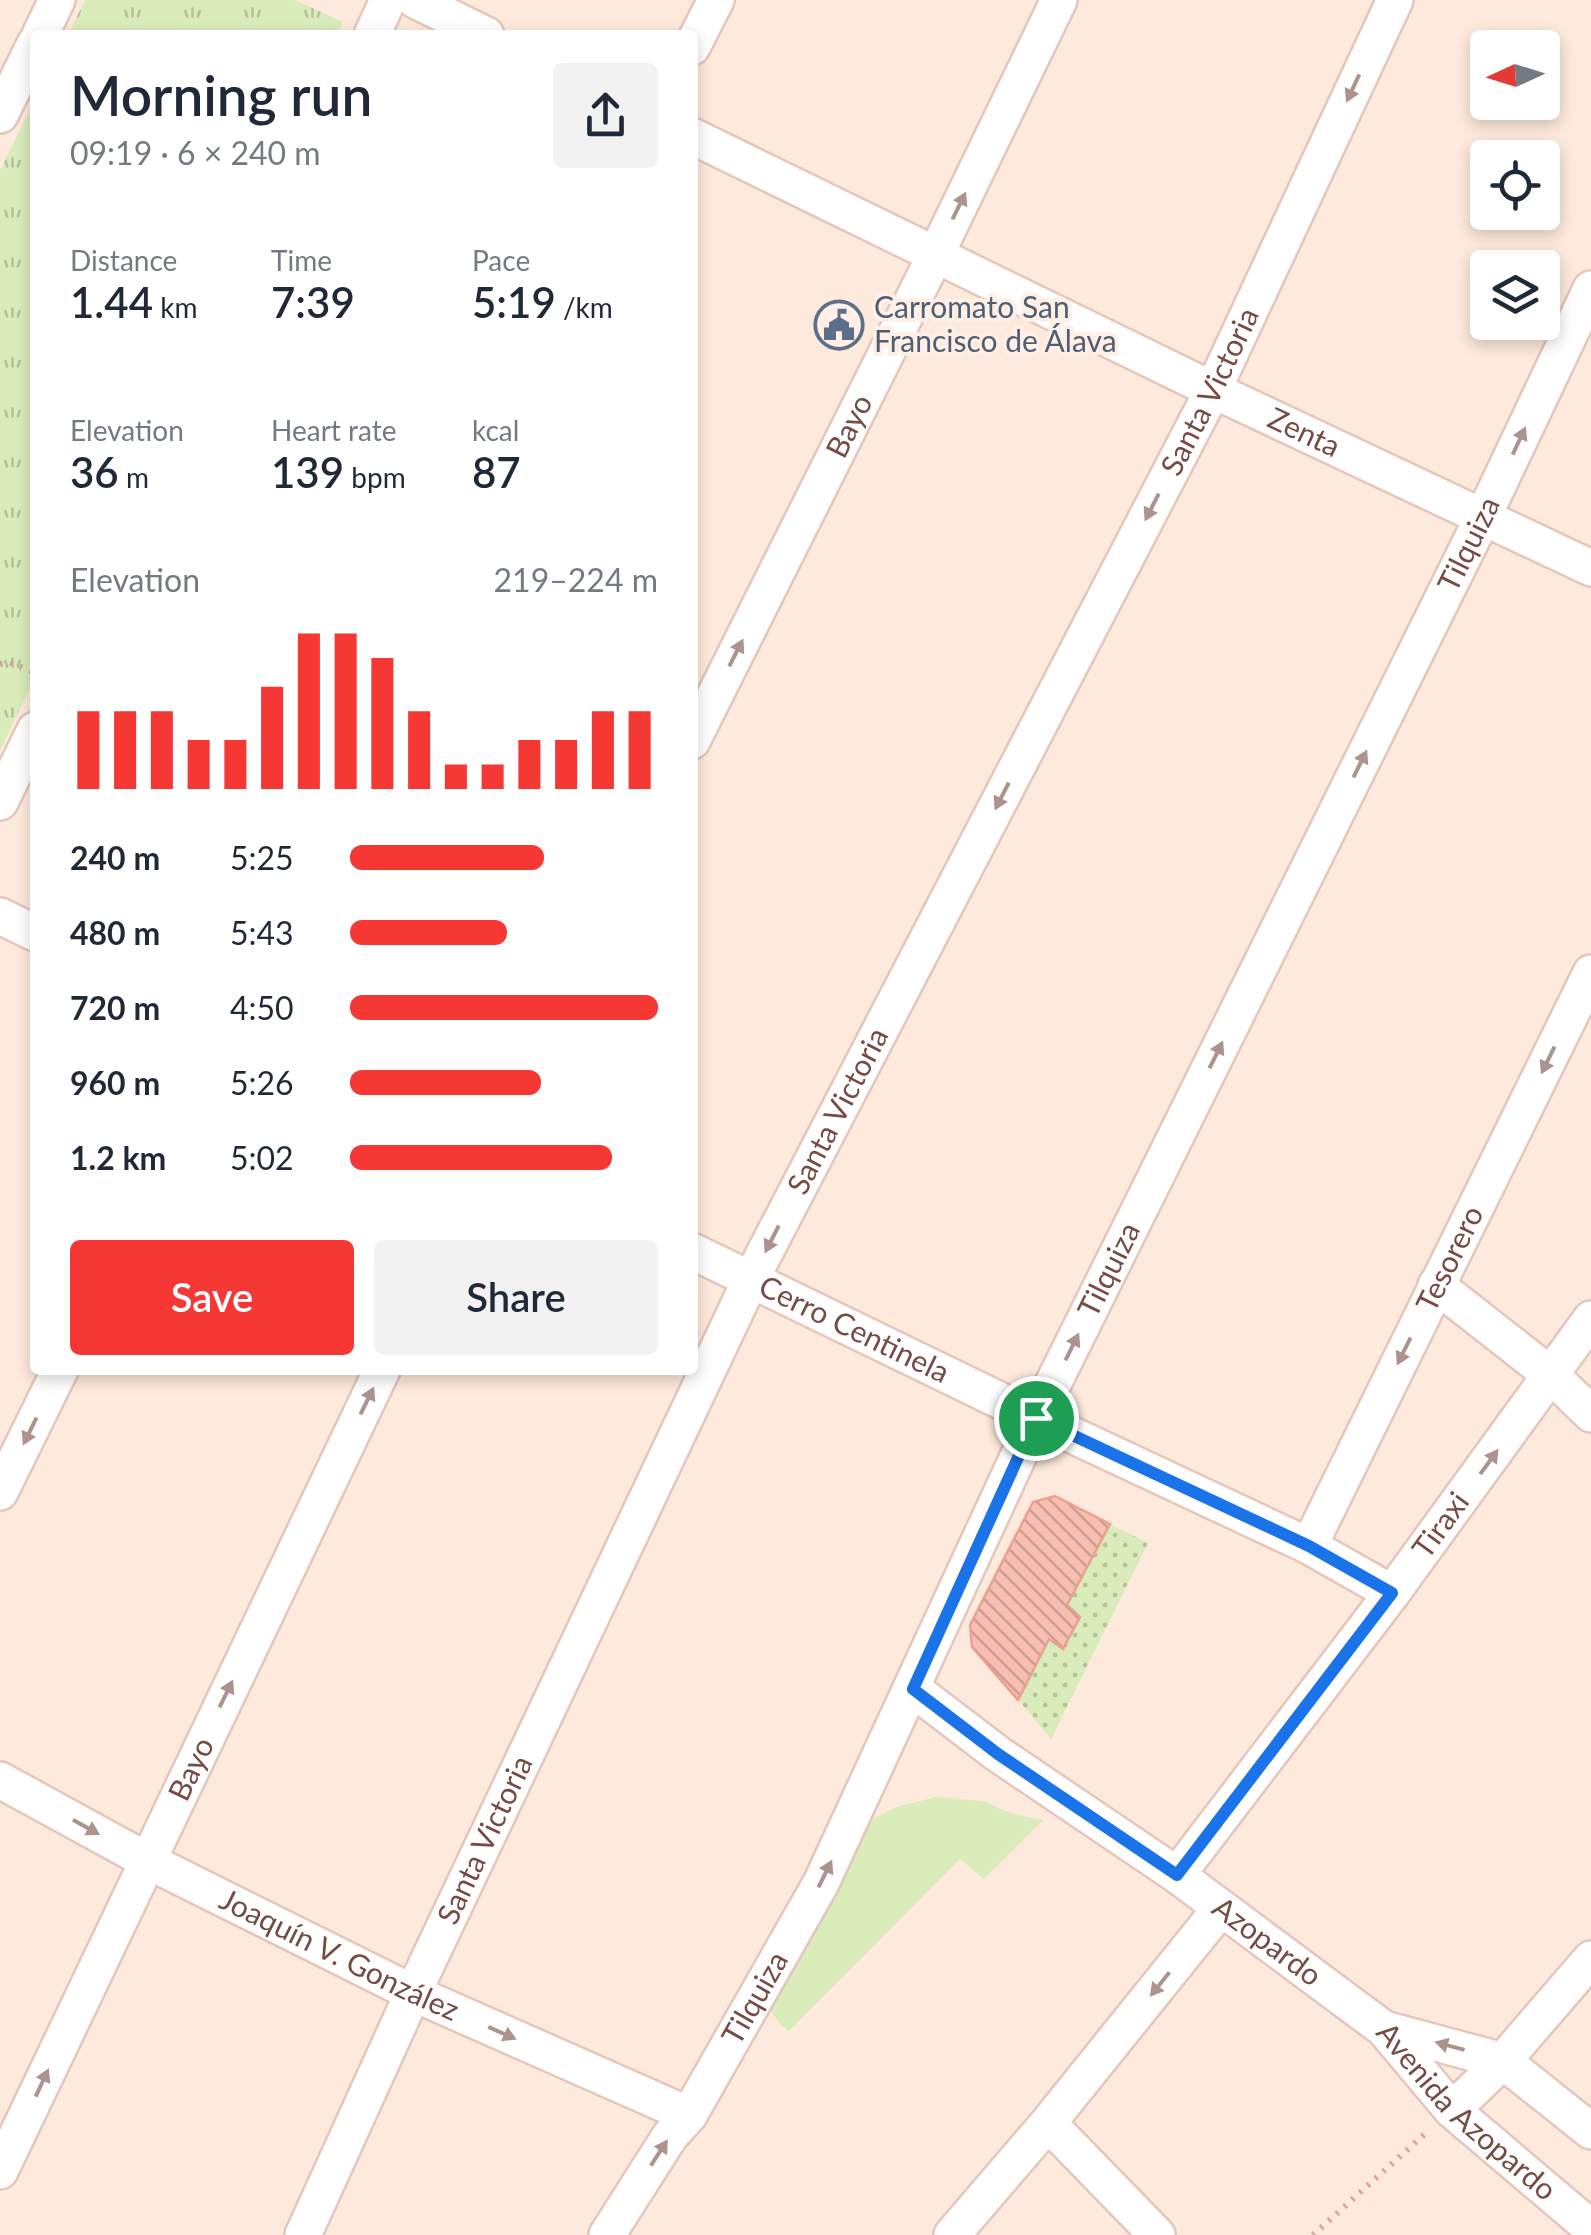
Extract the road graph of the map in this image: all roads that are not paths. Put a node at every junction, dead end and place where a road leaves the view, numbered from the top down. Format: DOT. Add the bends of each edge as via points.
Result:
graph roads {
  1 [pos="57,0"];
  2 [pos="388,0"];
  3 [pos="415,0"];
  4 [pos="716,0"];
  5 [pos="1059,0"];
  6 [pos="1395,0"];
  7 [pos="42,30"];
  8 [pos="374,30"];
  9 [pos="476,30"];
  10 [pos="698,35"];
  11 [pos="30,54"];
  12 [pos="0,116"];
  13 [pos="698,139"];
  14 [pos="936,254"];
  15 [pos="1591,289"];
  16 [pos="1213,390"];
  17 [pos="1482,517"];
  18 [pos="1591,568"];
  19 [pos="698,728"];
  20 [pos="30,740"];
  21 [pos="0,802"];
  22 [pos="0,916"];
  23 [pos="30,930"];
  24 [pos="1591,973"];
  25 [pos="698,1254"];
  26 [pos="751,1279"];
  27 [pos="1436,1286"];
  28 [pos="1591,1319"];
  29 [pos="58,1375"];
  30 [pos="380,1375"];
  31 [pos="1552,1376"];
  32 [pos="1591,1414"];
  33 [pos="1036,1418"];
  34 [pos="0,1492"];
  35 [pos="1309,1546"];
  36 [pos="1392,1593"];
  37 [pos="913,1689"];
  38 [pos="0,1780"];
  39 [pos="146,1860"];
  40 [pos="1177,1875"];
  41 [pos="1221,1908"];
  42 [pos="1591,1959"];
  43 [pos="413,1993"];
  44 [pos="1384,2028"];
  45 [pos="1503,2061"];
  46 [pos="1452,2110"];
  47 [pos="689,2116"];
  48 [pos="1048,2122"];
  49 [pos="1591,2131"];
  50 [pos="0,2171"];
  51 [pos="1591,2228"];
  52 [pos="303,2235"];
  53 [pos="606,2235"];
  54 [pos="952,2235"];
  55 [pos="1157,2235"];
  1 -- 7 [label="street"];
  2 -- 8 [label="street"];
  3 -- 9 [label="street"];
  4 -- 10 [label="street"];
  14 -- 5 [label="street, Bayo, one-way"];
  6 -- 16 [label="street, Santa Victoria, one-way"];
  11 -- 12 [label="street"];
  13 -- 14 [label="street, Zenta"];
  14 -- 16 [label="street, Zenta"];
  19 -- 14 [label="street, Bayo, one-way"];
  17 -- 15 [label="street, Tilquiza, one-way"];
  16 -- 17 [label="street, Zenta"];
  16 -- 26 [label="street, Santa Victoria, one-way"];
  17 -- 18 [label="street, Zenta"];
  33 -- 17 [label="street, Tilquiza, one-way"];
  20 -- 21 [label="street"];
  22 -- 23 [label="street"];
  24 -- 27 [label="street, Tesorero, one-way"];
  25 -- 26 [label="street, Cerro Centinela"];
  26 -- 33 [label="street, Cerro Centinela"];
  26 -- 43 [label="street, Santa Victoria"];
  27 -- 31 [label="street"];
  27 -- 35 [label="street, Tesorero, one-way"];
  28 -- 31 [label="street, Tiraxi"];
  29 -- 34 [label="street, one-way"];
  39 -- 30 [label="street, Bayo, one-way"];
  31 -- 32 [label="street"];
  36 -- 31 [label="street, Tiraxi, one-way"];
  33 -- 35 [label="street, Cerro Centinela"];
  33 -- 37 [label="street, Tilquiza"];
  35 -- 36 [label="street, Cerro Centinela"];
  36 -- 40 [label="street, Tiraxi"];
  37 -- 40 [label="street, Azopardo"];
  47 -- 37 [label="street, Tilquiza, one-way" via="821,1883"];
  38 -- 39 [label="street, Joaquín V. González, one-way"];
  39 -- 43 [label="street, Joaquín V. González"];
  50 -- 39 [label="street, Bayo, one-way"];
  40 -- 41 [label="street, Azopardo"];
  41 -- 44 [label="street, Azopardo"];
  41 -- 48 [label="street, one-way"];
  42 -- 45 [label="street"];
  43 -- 47 [label="street, Joaquín V. González, one-way"];
  43 -- 52 [label="street, Santa Victoria"];
  45 -- 44 [label="street, Avenida Azopardo, one-way"];
  44 -- 46 [label="street, Avenida Azopardo"];
  45 -- 46 [label="street"];
  45 -- 49 [label="street, Avenida Azopardo"];
  46 -- 51 [label="street, Avenida Azopardo"];
  53 -- 47 [label="street, Tilquiza, one-way"];
  48 -- 54 [label="street"];
  48 -- 55 [label="street"];
}
